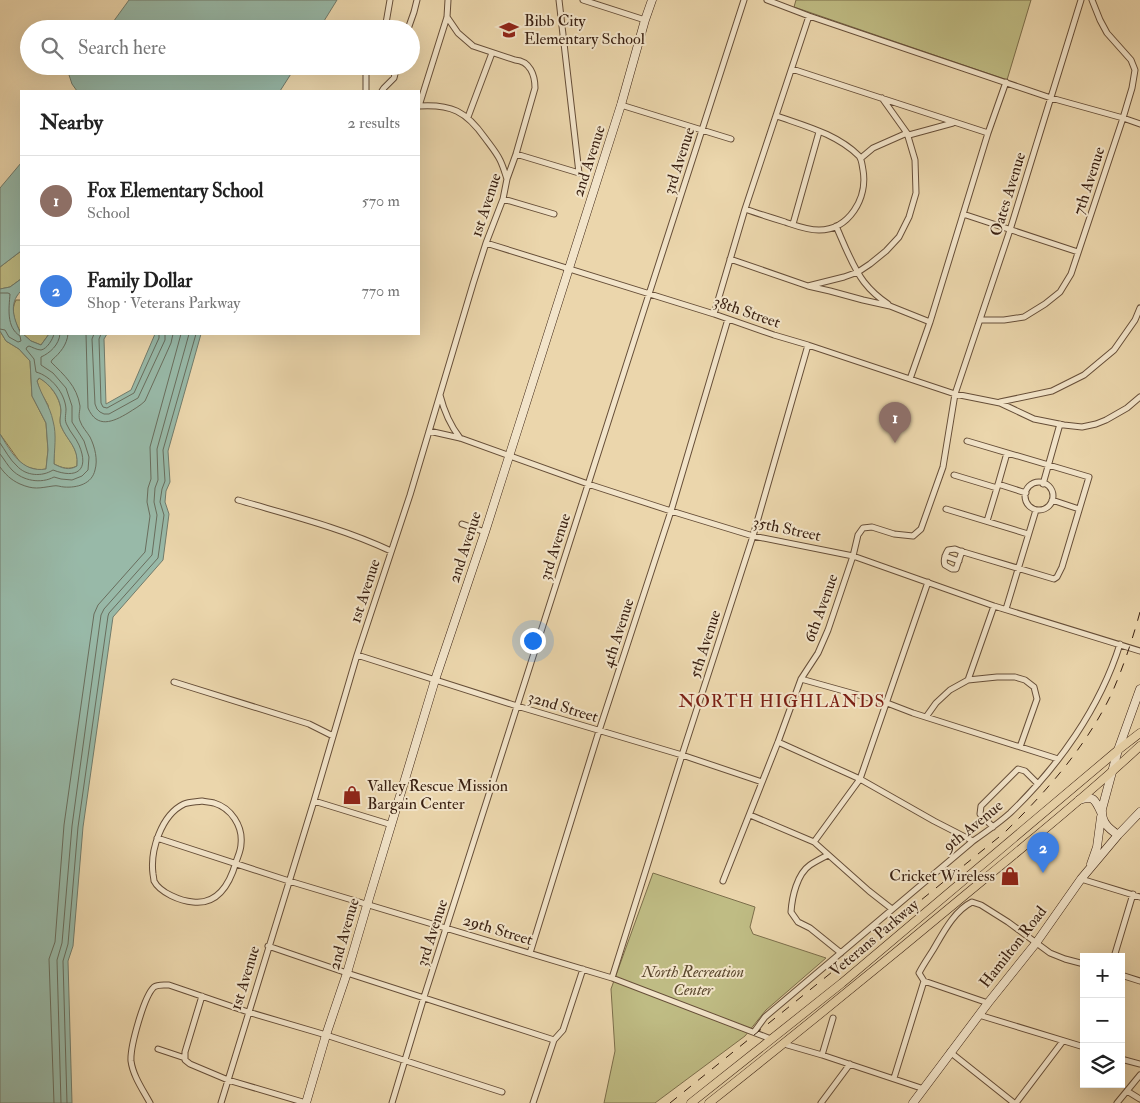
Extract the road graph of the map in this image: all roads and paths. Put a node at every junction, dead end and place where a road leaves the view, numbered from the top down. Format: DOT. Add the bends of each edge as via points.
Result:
graph roads {
  1 [pos="390,0"];
  2 [pos="417,0"];
  3 [pos="448,0"];
  4 [pos="558,0"];
  5 [pos="583,0"];
  6 [pos="652,0"];
  7 [pos="738,0"];
  8 [pos="767,0"];
  9 [pos="1081,0"];
  10 [pos="1092,0"];
  11 [pos="744,2"];
  12 [pos="809,16"];
  13 [pos="446,17"];
  14 [pos="387,20"];
  15 [pos="411,20"];
  16 [pos="645,20"];
  17 [pos="492,53"];
  18 [pos="792,69"];
  19 [pos="366,75"];
  20 [pos="395,75"];
  21 [pos="1006,82"];
  22 [pos="366,90"];
  23 [pos="383,90"];
  24 [pos="882,98"];
  25 [pos="1050,98"];
  26 [pos="420,103"];
  27 [pos="621,105"];
  28 [pos="420,106"];
  29 [pos="777,116"];
  30 [pos="468,117"];
  31 [pos="1123,118"];
  32 [pos="954,123"];
  33 [pos="1140,124"];
  34 [pos="702,130"];
  35 [pos="819,132"];
  36 [pos="907,133"];
  37 [pos="988,133"];
  38 [pos="731,139"];
  39 [pos="516,154"];
  40 [pos="861,158"];
  41 [pos="507,179"];
  42 [pos="503,199"];
  43 [pos="745,209"];
  44 [pos="554,214"];
  45 [pos="963,214"];
  46 [pos="792,224"];
  47 [pos="836,226"];
  48 [pos="1010,230"];
  49 [pos="486,243"];
  50 [pos="1078,252"];
  51 [pos="730,259"];
  52 [pos="568,269"];
  53 [pos="858,272"];
  54 [pos="808,286"];
  55 [pos="649,294"];
  56 [pos="890,306"];
  57 [pos="1140,308"];
  58 [pos="714,314"];
  59 [pos="728,319"];
  60 [pos="980,320"];
  61 [pos="930,322"];
  62 [pos="808,345"];
  63 [pos="910,379"];
  64 [pos="440,394"];
  65 [pos="955,394"];
  66 [pos="1140,397"];
  67 [pos="1000,402"];
  68 [pos="1060,424"];
  69 [pos="429,431"];
  70 [pos="460,438"];
  71 [pos="967,441"];
  72 [pos="1007,453"];
  73 [pos="508,456"];
  74 [pos="1049,464"];
  75 [pos="954,475"];
  76 [pos="588,484"];
  77 [pos="1043,484"];
  78 [pos="997,486"];
  79 [pos="1026,493"];
  80 [pos="238,500"];
  81 [pos="1052,500"];
  82 [pos="1079,508"];
  83 [pos="946,509"];
  84 [pos="1036,510"];
  85 [pos="670,511"];
  86 [pos="987,521"];
  87 [pos="462,524"];
  88 [pos="485,532"];
  89 [pos="1028,534"];
  90 [pos="753,536"];
  91 [pos="391,550"];
  92 [pos="962,551"];
  93 [pos="853,556"];
  94 [pos="945,556"];
  95 [pos="959,561"];
  96 [pos="1018,568"];
  97 [pos="928,582"];
  98 [pos="994,606"];
  99 [pos="1006,609"];
  100 [pos="1120,644"];
  101 [pos="1140,651"];
  102 [pos="357,655"];
  103 [pos="801,679"];
  104 [pos="435,680"];
  105 [pos="968,680"];
  106 [pos="174,682"];
  107 [pos="1140,689"];
  108 [pos="1135,702"];
  109 [pos="887,703"];
  110 [pos="517,706"];
  111 [pos="1140,711"];
  112 [pos="926,717"];
  113 [pos="599,731"];
  114 [pos="1140,733"];
  115 [pos="333,736"];
  116 [pos="778,742"];
  117 [pos="1140,746"];
  118 [pos="1020,747"];
  119 [pos="1118,750"];
  120 [pos="682,755"];
  121 [pos="1058,759"];
  122 [pos="1112,772"];
  123 [pos="860,779"];
  124 [pos="762,782"];
  125 [pos="1038,784"];
  126 [pos="1079,800"];
  127 [pos="314,801"];
  128 [pos="1140,812"];
  129 [pos="1101,814"];
  130 [pos="750,815"];
  131 [pos="392,825"];
  132 [pos="993,827"];
  133 [pos="1118,835"];
  134 [pos="156,838"];
  135 [pos="973,841"];
  136 [pos="814,842"];
  137 [pos="828,855"];
  138 [pos="236,864"];
  139 [pos="1087,872"];
  140 [pos="1081,879"];
  141 [pos="289,881"];
  142 [pos="723,881"];
  143 [pos="1133,894"];
  144 [pos="1140,897"];
  145 [pos="366,905"];
  146 [pos="892,910"];
  147 [pos="447,928"];
  148 [pos="1036,943"];
  149 [pos="268,946"];
  150 [pos="530,953"];
  151 [pos="841,953"];
  152 [pos="1115,953"];
  153 [pos="1080,963"];
  154 [pos="583,969"];
  155 [pos="347,973"];
  156 [pos="1125,976"];
  157 [pos="612,978"];
  158 [pos="924,981"];
  159 [pos="1140,981"];
  160 [pos="202,996"];
  161 [pos="424,997"];
  162 [pos="988,1003"];
  163 [pos="248,1012"];
  164 [pos="978,1015"];
  165 [pos="834,1018"];
  166 [pos="754,1032"];
  167 [pos="326,1035"];
  168 [pos="554,1040"];
  169 [pos="771,1040"];
  170 [pos="1063,1041"];
  171 [pos="784,1044"];
  172 [pos="1080,1046"];
  173 [pos="158,1049"];
  174 [pos="950,1052"];
  175 [pos="822,1054"];
  176 [pos="185,1058"];
  177 [pos="405,1060"];
  178 [pos="1125,1060"];
  179 [pos="850,1064"];
  180 [pos="1140,1064"];
  181 [pos="1140,1075"];
  182 [pos="894,1078"];
  183 [pos="228,1080"];
  184 [pos="924,1089"];
  185 [pos="1127,1090"];
  186 [pos="502,1092"];
  187 [pos="1140,1099"];
  188 [pos="150,1103"];
  189 [pos="220,1103"];
  190 [pos="306,1103"];
  191 [pos="392,1103"];
  192 [pos="533,1103"];
  193 [pos="691,1103"];
  194 [pos="709,1103"];
  195 [pos="821,1103"];
  196 [pos="913,1103"];
  197 [pos="1015,1103"];
  198 [pos="1117,1103"];
  1 -- 14 [label="street"];
  2 -- 15 [label="street"];
  3 -- 13 [label="street"];
  4 -- 39 [label="street" via="579,173"];
  5 -- 16 [label="street"];
  6 -- 16 [label="main road, 2nd Avenue"];
  7 -- 11 [label="street"];
  8 -- 12 [label="street"];
  9 -- 25 [label="street, Oates Avenue"];
  10 -- 31 [label="street, 7th Avenue" via="1107,32 1131,60 1135,70"];
  11 -- 34 [label="street, 3rd Avenue"];
  12 -- 18 [label="street"];
  12 -- 21 [label="street"];
  13 -- 17 [label="street" via="473,46"];
  13 -- 26 [label="street"];
  16 -- 27 [label="main road, 2nd Avenue"];
  17 -- 30 [label="street"];
  17 -- 39 [label="street, 1st Avenue" via="522,60 532,71 535,81"];
  18 -- 24 [label="street"];
  18 -- 29 [label="street"];
  19 -- 22 [label="street"];
  20 -- 23 [label="street"];
  21 -- 25 [label="street"];
  21 -- 37 [label="street"];
  24 -- 32 [label="street"];
  24 -- 36 [label="street"];
  25 -- 31 [label="street"];
  25 -- 48 [label="street, Oates Avenue"];
  27 -- 34 [label="street"];
  27 -- 52 [label="main road, 2nd Avenue"];
  28 -- 30 [label="street" via="449,108"];
  29 -- 35 [label="street"];
  29 -- 43 [label="street"];
  30 -- 41 [label="street" via="495,152"];
  31 -- 33 [label="street"];
  31 -- 50 [label="street, 7th Avenue"];
  32 -- 36 [label="street" via="909,136"];
  32 -- 37 [label="street"];
  34 -- 38 [label="street"];
  34 -- 55 [label="street, 3rd Avenue"];
  35 -- 40 [label="street" via="830,135"];
  35 -- 46 [label="street"];
  36 -- 40 [label="street" via="873,148"];
  36 -- 53 [label="street" via="915,160 916,193 909,217 898,238 886,251"];
  37 -- 45 [label="street"];
  39 -- 41 [label="street, 1st Avenue"];
  40 -- 47 [label="street" via="864,185 859,204 852,215"];
  41 -- 42 [label="street, 1st Avenue"];
  42 -- 44 [label="street"];
  42 -- 49 [label="street, 1st Avenue"];
  43 -- 46 [label="street"];
  43 -- 51 [label="street"];
  45 -- 48 [label="street"];
  45 -- 61 [label="street"];
  46 -- 47 [label="street" via="821,230"];
  47 -- 53 [label="street"];
  48 -- 50 [label="street"];
  48 -- 60 [label="street, Oates Avenue"];
  49 -- 52 [label="street, 38th Street"];
  49 -- 64 [label="street, 1st Avenue"];
  50 -- 60 [label="street, 7th Avenue" via="1071,274 1060,292 1046,304 1024,317"];
  51 -- 54 [label="street"];
  51 -- 58 [label="street"];
  52 -- 55 [label="street, 38th Street"];
  52 -- 73 [label="main road, 2nd Avenue"];
  53 -- 54 [label="street"];
  53 -- 56 [label="street" via="869,288"];
  54 -- 56 [label="street"];
  55 -- 58 [label="street, 38th Street"];
  55 -- 76 [label="street, 3rd Avenue"];
  56 -- 61 [label="street"];
  57 -- 67 [label="street" via="1114,350 1084,375 1052,391"];
  58 -- 59 [label="street, 38th Street"];
  59 -- 62 [label="street, 38th Street"];
  59 -- 85 [label="street, 4th Avenue"];
  60 -- 65 [label="street, Oates Avenue"];
  61 -- 63 [label="street"];
  62 -- 63 [label="street, 38th Street"];
  62 -- 90 [label="street, 5th Avenue"];
  63 -- 65 [label="street, 38th Street"];
  64 -- 69 [label="street, 1st Avenue"];
  64 -- 70 [label="street" via="447,417"];
  65 -- 67 [label="street, 38th Street"];
  65 -- 93 [label="street, 6th Avenue" via="943,467 921,529 913,536 863,528"];
  66 -- 68 [label="street" via="1127,408 1096,424 1082,427"];
  67 -- 68 [label="street" via="1034,419"];
  68 -- 74 [label="street"];
  69 -- 70 [label="street, 35th Street"];
  69 -- 91 [label="street, 1st Avenue"];
  70 -- 73 [label="street, 35th Street"];
  71 -- 72 [label="street"];
  72 -- 74 [label="street"];
  72 -- 78 [label="street"];
  73 -- 76 [label="street, 35th Street"];
  73 -- 88 [label="main road, 2nd Avenue"];
  74 -- 77 [label="street"];
  74 -- 82 [label="street" via="1089,476"];
  75 -- 78 [label="street"];
  76 -- 85 [label="street, 35th Street"];
  76 -- 110 [label="street, 3rd Avenue"];
  77 -- 79 [label="street" via="1032,484"];
  77 -- 81 [label="street" via="1049,487"];
  78 -- 79 [label="street"];
  78 -- 86 [label="street"];
  79 -- 84 [label="street" via="1027,504"];
  80 -- 91 [label="street"];
  81 -- 82 [label="street"];
  81 -- 84 [label="street" via="1047,508"];
  82 -- 96 [label="street" via="1057,577 1054,579"];
  83 -- 86 [label="street"];
  84 -- 89 [label="street"];
  85 -- 90 [label="street, 35th Street"];
  85 -- 113 [label="street, 4th Avenue"];
  86 -- 89 [label="street"];
  87 -- 88 [label="street"];
  88 -- 104 [label="main road, 2nd Avenue"];
  89 -- 96 [label="street"];
  90 -- 93 [label="street, 35th Street"];
  90 -- 120 [label="street, 5th Avenue"];
  91 -- 102 [label="street, 1st Avenue"];
  92 -- 94 [label="street" via="950,549"];
  92 -- 95 [label="street"];
  92 -- 96 [label="street"];
  93 -- 97 [label="street, 35th Street"];
  93 -- 103 [label="street, 6th Avenue" via="828,630"];
  94 -- 95 [label="street"];
  94 -- 95 [label="street" via="944,563 952,569 956,569"];
  96 -- 99 [label="street"];
  97 -- 98 [label="street, 35th Street"];
  97 -- 109 [label="street"];
  98 -- 99 [label="street, 35th Street"];
  98 -- 105 [label="street"];
  99 -- 100 [label="street, 35th Street"];
  100 -- 101 [label="street, 35th Street"];
  100 -- 121 [label="street, 9th Avenue" via="1105,682 1080,729"];
  102 -- 104 [label="street, 32nd Street"];
  102 -- 115 [label="street, 1st Avenue"];
  103 -- 109 [label="street"];
  103 -- 116 [label="street, 6th Avenue"];
  104 -- 110 [label="street, 32nd Street"];
  104 -- 131 [label="main road, 2nd Avenue"];
  105 -- 112 [label="street" via="950,690"];
  105 -- 118 [label="street" via="1015,678 1034,687 1037,699"];
  106 -- 115 [label="street" via="309,724"];
  107 -- 108 [label="main road"];
  108 -- 111 [label="main road"];
  108 -- 119 [label="main road"];
  109 -- 112 [label="street"];
  109 -- 123 [label="street"];
  110 -- 113 [label="street, 32nd Street"];
  110 -- 147 [label="street, 3rd Avenue"];
  112 -- 118 [label="street"];
  113 -- 120 [label="street, 32nd Street"];
  113 -- 150 [label="street, 4th Avenue"];
  114 -- 119 [label="main road, Veterans Parkway"];
  115 -- 127 [label="street, 1st Avenue"];
  116 -- 123 [label="street"];
  116 -- 124 [label="street, 6th Avenue"];
  117 -- 122 [label="main road, Veterans Parkway"];
  118 -- 121 [label="street"];
  119 -- 122 [label="main road"];
  119 -- 169 [label="main road, Veterans Parkway"];
  120 -- 124 [label="street, 32nd Street"];
  120 -- 157 [label="street, 5th Avenue"];
  121 -- 125 [label="street, 9th Avenue"];
  122 -- 126 [label="main road, Veterans Parkway"];
  122 -- 129 [label="main road"];
  123 -- 135 [label="street"];
  123 -- 136 [label="street"];
  124 -- 130 [label="street, 6th Avenue"];
  125 -- 132 [label="street, 9th Avenue"];
  125 -- 132 [label="street" via="1025,770 1018,769 981,806 980,814"];
  126 -- 129 [label="main road" via="1096,800"];
  126 -- 171 [label="main road, Veterans Parkway"];
  127 -- 131 [label="street"];
  127 -- 141 [label="street, 1st Avenue"];
  128 -- 133 [label="main road, Hamilton Road"];
  129 -- 133 [label="main road" via="1107,827"];
  129 -- 139 [label="main road" via="1097,847"];
  130 -- 136 [label="street"];
  130 -- 142 [label="street, 6th Avenue"];
  131 -- 145 [label="main road, 2nd Avenue"];
  132 -- 135 [label="street, 9th Avenue"];
  133 -- 139 [label="main road, Hamilton Road"];
  134 -- 138 [label="street, 29th Street"];
  134 -- 138 [label="street" via="170,814 184,804 215,803 233,816 241,832"];
  134 -- 138 [label="street" via="152,867 154,881 168,895 193,902 208,901 222,892"];
  135 -- 146 [label="street, 9th Avenue"];
  136 -- 137 [label="street"];
  137 -- 146 [label="street"];
  137 -- 151 [label="street" via="808,866 800,877 791,912 798,922"];
  138 -- 141 [label="street, 29th Street"];
  139 -- 140 [label="main road, Hamilton Road"];
  140 -- 143 [label="street"];
  140 -- 148 [label="main road, Hamilton Road"];
  141 -- 145 [label="street, 29th Street"];
  141 -- 149 [label="street, 1st Avenue"];
  143 -- 144 [label="street"];
  143 -- 152 [label="street"];
  145 -- 147 [label="street, 29th Street"];
  145 -- 155 [label="main road, 2nd Avenue"];
  146 -- 151 [label="street, 9th Avenue"];
  147 -- 150 [label="street, 29th Street"];
  147 -- 161 [label="street, 3rd Avenue"];
  148 -- 153 [label="street" via="1050,953"];
  148 -- 158 [label="street" via="1008,922 972,902 946,928 923,964 919,973"];
  148 -- 162 [label="main road, Hamilton Road"];
  149 -- 155 [label="street"];
  149 -- 163 [label="street, 1st Avenue"];
  150 -- 154 [label="street, 29th Street"];
  151 -- 166 [label="street, 9th Avenue" via="765,1016"];
  154 -- 157 [label="street, 29th Street"];
  154 -- 168 [label="street" via="563,1030"];
  155 -- 161 [label="street"];
  155 -- 167 [label="main road, 2nd Avenue"];
  156 -- 159 [label="street"];
  157 -- 166 [label="street, 29th Street"];
  158 -- 162 [label="street"];
  158 -- 182 [label="street"];
  160 -- 163 [label="street"];
  160 -- 176 [label="street"];
  160 -- 188 [label="street" via="160,984 149,995 137,1027 131,1061"];
  161 -- 168 [label="street"];
  161 -- 177 [label="street, 3rd Avenue"];
  162 -- 164 [label="main road, Hamilton Road"];
  163 -- 167 [label="street"];
  163 -- 183 [label="street, 1st Avenue"];
  164 -- 170 [label="street"];
  164 -- 174 [label="main road, Hamilton Road"];
  165 -- 175 [label="street"];
  166 -- 169 [label="street, 29th Street"];
  167 -- 177 [label="street"];
  167 -- 190 [label="main road, 2nd Avenue"];
  168 -- 192 [label="street"];
  169 -- 193 [label="main road, Veterans Parkway"];
  170 -- 172 [label="street"];
  170 -- 197 [label="street"];
  171 -- 175 [label="street"];
  171 -- 194 [label="main road, Veterans Parkway"];
  173 -- 176 [label="street"];
  174 -- 184 [label="main road, Hamilton Road"];
  174 -- 197 [label="street"];
  175 -- 179 [label="street"];
  176 -- 183 [label="street" via="190,1064"];
  177 -- 186 [label="street"];
  177 -- 191 [label="street, 3rd Avenue"];
  178 -- 180 [label="street"];
  179 -- 182 [label="street"];
  179 -- 195 [label="street"];
  181 -- 185 [label="street"];
  182 -- 184 [label="street"];
  183 -- 189 [label="street, 1st Avenue"];
  183 -- 190 [label="street"];
  184 -- 196 [label="main road, Hamilton Road"];
  185 -- 187 [label="street"];
  185 -- 198 [label="street"];
}
